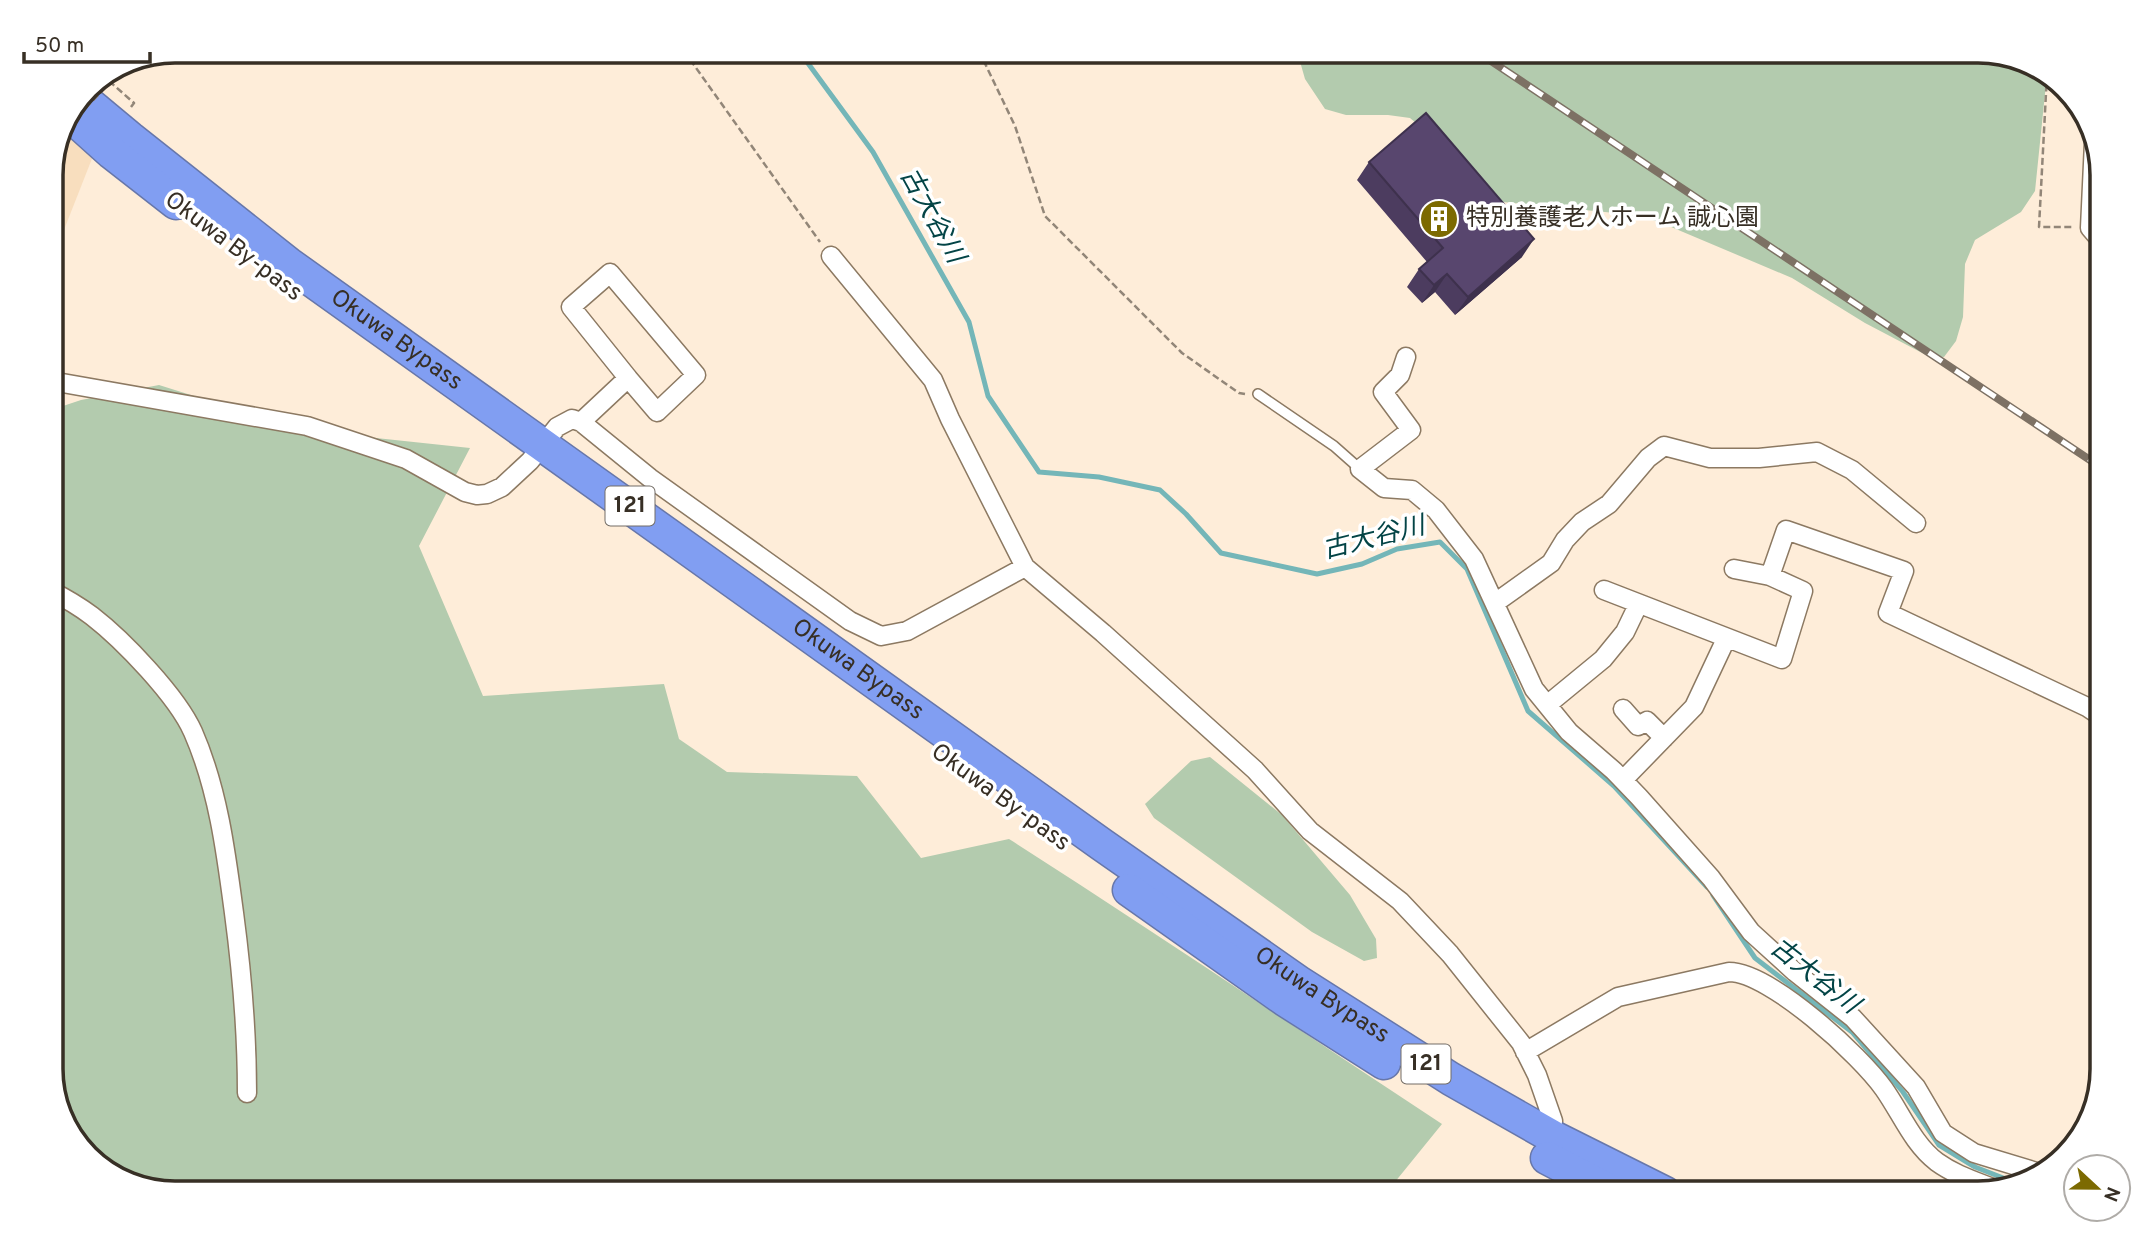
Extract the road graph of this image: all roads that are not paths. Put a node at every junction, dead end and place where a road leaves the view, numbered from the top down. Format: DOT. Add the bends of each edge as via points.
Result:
graph roads {
  1 [pos="96,96"];
  2 [pos="77,122"];
  3 [pos="831,256"];
  4 [pos="1406,357"];
  5 [pos="628,378"];
  6 [pos="63,383"];
  7 [pos="1258,394"];
  8 [pos="580,422"];
  9 [pos="536,453"];
  10 [pos="1360,469"];
  11 [pos="1916,523"];
  12 [pos="1026,567"];
  13 [pos="1734,569"];
  14 [pos="1770,576"];
  15 [pos="1604,590"];
  16 [pos="63,599"];
  17 [pos="1495,603"];
  18 [pos="1638,605"];
  19 [pos="1726,639"];
  20 [pos="1547,705"];
  21 [pos="1623,709"];
  22 [pos="2090,709"];
  23 [pos="1664,738"];
  24 [pos="1623,780"];
  25 [pos="1525,1052"];
  26 [pos="247,1093"];
  27 [pos="1548,1146"];
  28 [pos="2027,1169"];
  29 [pos="1589,1181"];
  30 [pos="1635,1181"];
  31 [pos="1973,1181"];
  1 -- 9 [label="highway, Okuwa Bypass / 121" via="141,147"];
  2 -- 9 [label="highway, Okuwa By-pass / 121" via="265,273"];
  3 -- 12 [label="street" via="933,380"];
  4 -- 10 [label="street" via="1400,375 1383,392 1411,430"];
  5 -- 5 [label="street" via="657,412 696,375 610,273 571,307"];
  5 -- 8 [label="street"];
  6 -- 9 [label="street" via="307,426 406,459 477,495 502,487"];
  7 -- 10 [label="lane"];
  8 -- 9 [label="street" via="572,419 557,427"];
  8 -- 12 [label="street" via="650,478 850,621 881,636 907,631"];
  9 -- 27 [label="highway, Okuwa Bypass / 121" via="1188,918 1300,983"];
  10 -- 17 [label="street" via="1384,488 1412,490 1436,510 1474,559"];
  11 -- 17 [label="street" via="1852,470 1817,452 1710,458 1664,446 1609,504 1582,522 1550,563"];
  12 -- 25 [label="street" via="1255,769 1310,831 1400,901 1450,954"];
  13 -- 14 [label="street"];
  14 -- 19 [label="street" via="1803,592 1782,659"];
  14 -- 22 [label="street" via="1786,530 1904,571 1888,613"];
  15 -- 18 [label="street"];
  16 -- 26 [label="street" via="91,615 118,640 163,687 192,731 216,800 231,887 245,1004"];
  17 -- 20 [label="street" via="1534,689"];
  18 -- 19 [label="street"];
  18 -- 20 [label="street" via="1625,632 1603,659"];
  19 -- 23 [label="street" via="1694,707"];
  20 -- 24 [label="street" via="1569,732"];
  21 -- 23 [label="street" via="1638,726 1647,721"];
  23 -- 24 [label="street"];
  24 -- 28 [label="street" via="1711,878 1751,932 1853,1018 1916,1087 1943,1133 1974,1153"];
  25 -- 27 [label="street" via="1553,1121"];
  25 -- 31 [label="street" via="1618,997 1740,972 1807,1013 1850,1050 1882,1087 1921,1146 1936,1161"];
  27 -- 29 [label="highway, 121"];
  27 -- 30 [label="highway, Okuwa Bypass / 121"];
}
